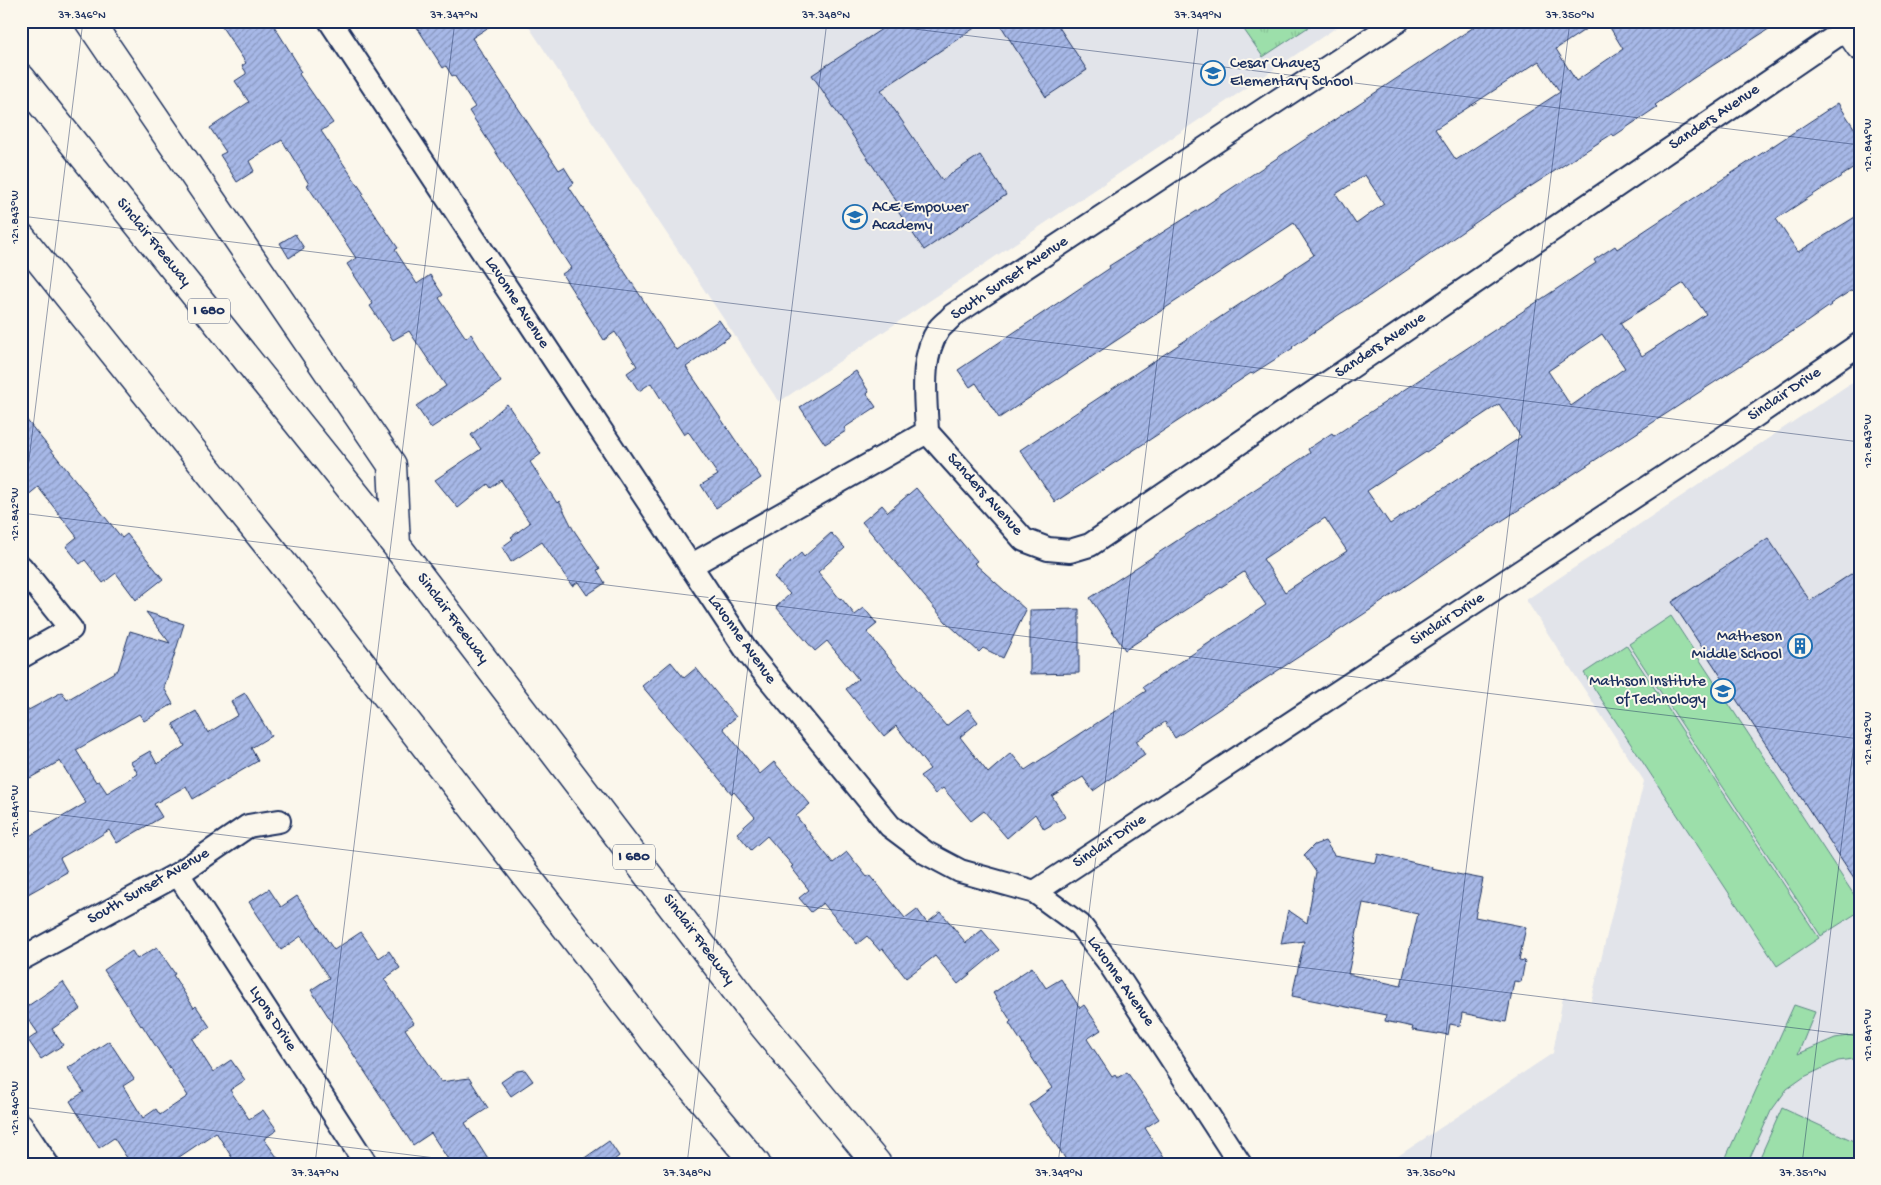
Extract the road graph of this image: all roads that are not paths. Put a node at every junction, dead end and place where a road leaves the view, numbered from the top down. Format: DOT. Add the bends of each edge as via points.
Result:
graph roads {
  1 [pos="89,21"];
  2 [pos="330,21"];
  3 [pos="1398,21"];
  4 [pos="1850,32"];
  5 [pos="21,78"];
  6 [pos="21,236"];
  7 [pos="1860,344"];
  8 [pos="927,432"];
  9 [pos="396,545"];
  10 [pos="690,566"];
  11 [pos="21,567"];
  12 [pos="21,657"];
  13 [pos="279,821"];
  14 [pos="178,874"];
  15 [pos="1035,892"];
  16 [pos="21,959"];
  17 [pos="21,1125"];
  18 [pos="47,1164"];
  19 [pos="366,1164"];
  20 [pos="756,1164"];
  21 [pos="877,1164"];
  22 [pos="1240,1164"];
  1 -- 9 [label="highway" via="392,465"];
  2 -- 10 [label="street, Lavonne Avenue"];
  3 -- 8 [label="street, South Sunset Avenue" via="953,315 939,329 929,351 925,375"];
  4 -- 8 [label="street, Sanders Avenue" via="1090,545 1070,551 1048,549 1024,540"];
  5 -- 9 [label="highway, Sinclair Freeway / I 680"];
  6 -- 20 [label="highway" via="309,596 674,1066"];
  7 -- 15 [label="street, Sinclair Drive" via="1724,438"];
  8 -- 10 [label="street"];
  9 -- 21 [label="highway, Sinclair Freeway / I 680" via="758,1019"];
  10 -- 15 [label="street, Lavonne Avenue" via="749,654 890,826 926,853 960,871"];
  11 -- 12 [label="street" via="71,629"];
  13 -- 14 [label="street, South Sunset Avenue" via="248,826"];
  14 -- 16 [label="street, South Sunset Avenue"];
  14 -- 19 [label="street, Lyons Drive"];
  15 -- 22 [label="street, Lavonne Avenue" via="1080,925 1107,960"];
  17 -- 18 [label="street"];
}
